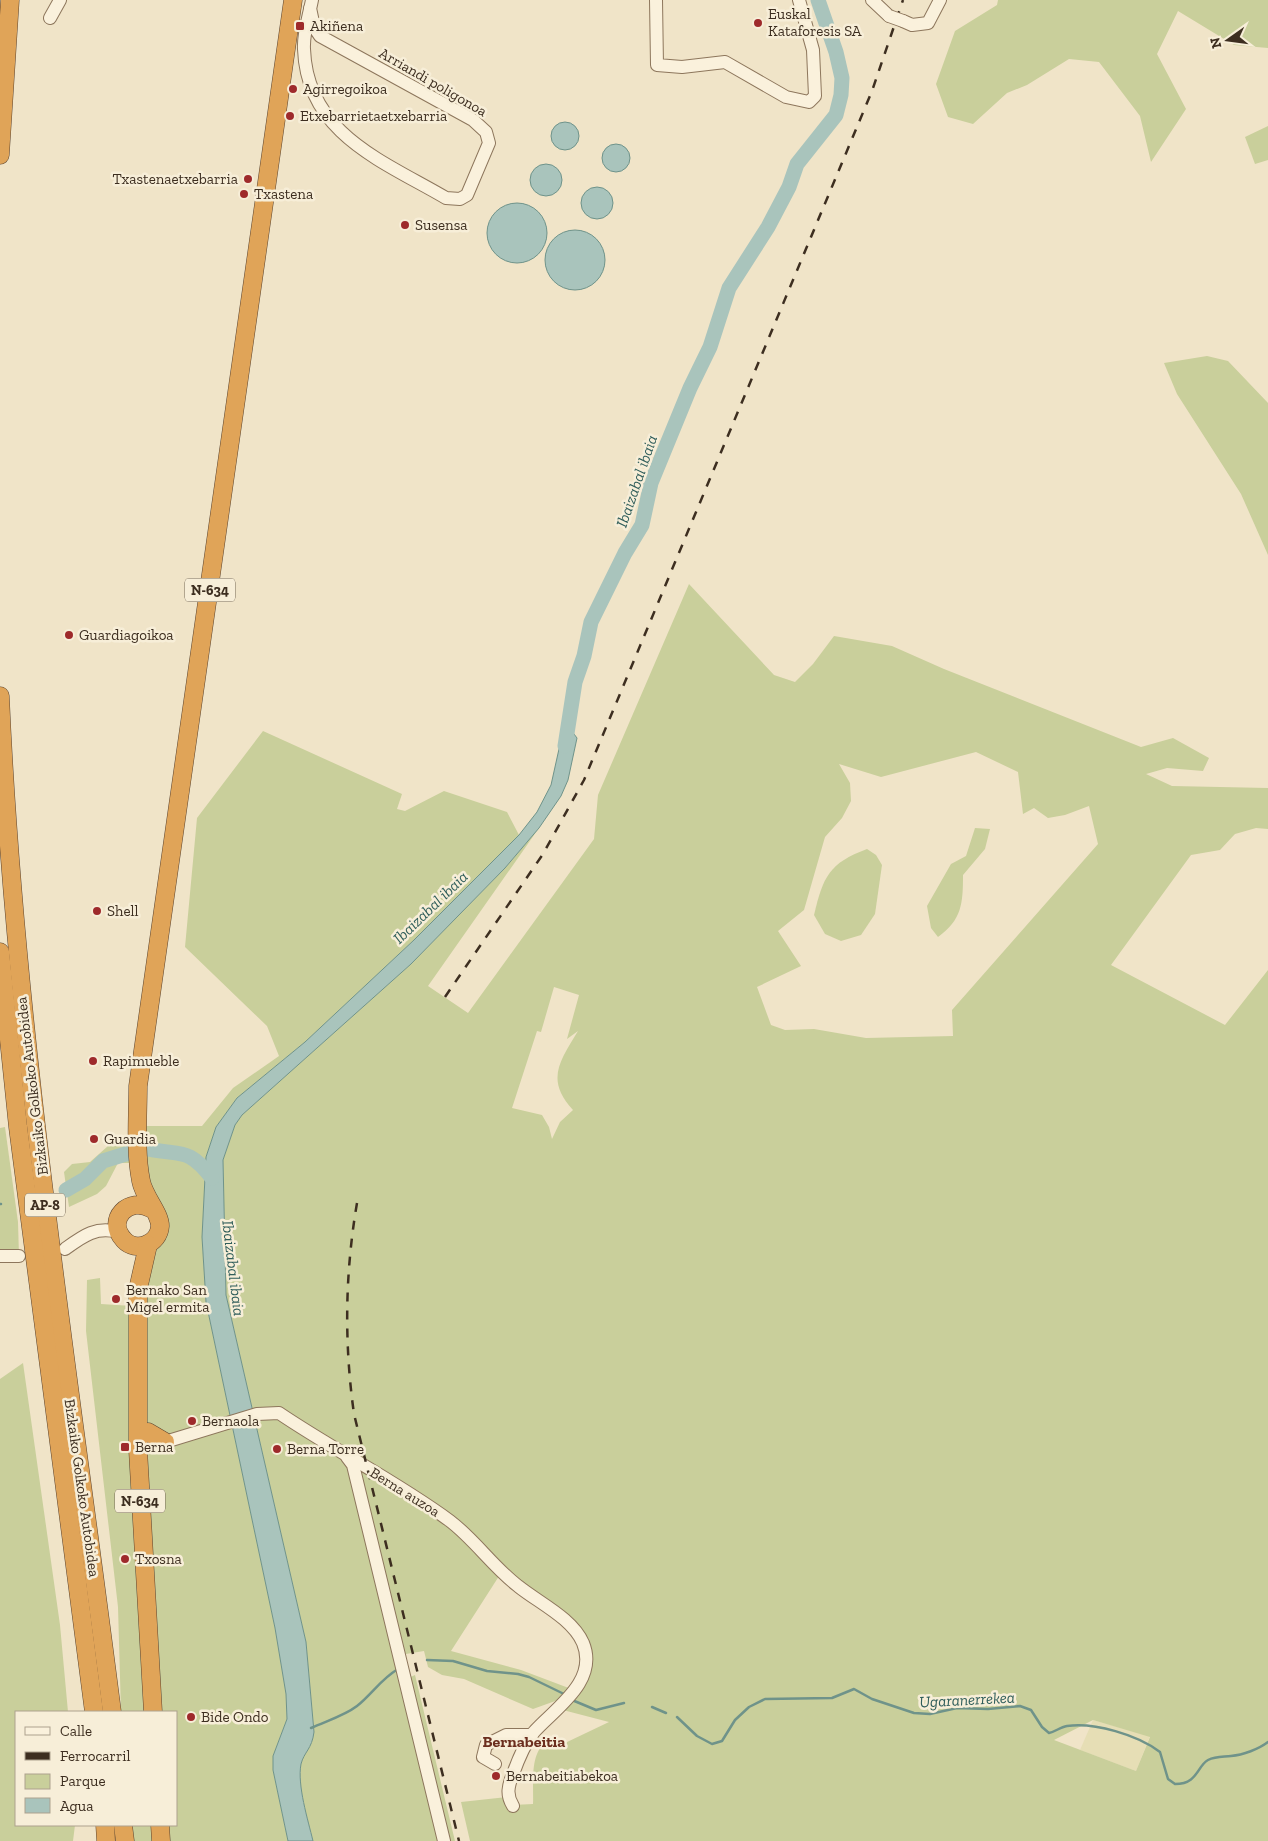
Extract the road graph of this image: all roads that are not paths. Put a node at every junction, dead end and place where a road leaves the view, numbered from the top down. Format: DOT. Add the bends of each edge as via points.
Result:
graph roads {
  1 [pos="10,0"];
  2 [pos="60,0"];
  3 [pos="656,0"];
  4 [pos="799,0"];
  5 [pos="872,0"];
  6 [pos="940,0"];
  7 [pos="293,4"];
  8 [pos="311,4"];
  9 [pos="50,18"];
  10 [pos="331,43"];
  11 [pos="305,58"];
  12 [pos="0,155"];
  13 [pos="0,696"];
  14 [pos="0,952"];
  15 [pos="139,1167"];
  16 [pos="152,1209"];
  17 [pos="124,1210"];
  18 [pos="84,1235"];
  19 [pos="123,1238"];
  20 [pos="148,1244"];
  21 [pos="65,1249"];
  22 [pos="0,1256"];
  23 [pos="19,1256"];
  24 [pos="138,1289"];
  25 [pos="138,1394"];
  26 [pos="148,1441"];
  27 [pos="165,1442"];
  28 [pos="345,1455"];
  29 [pos="139,1482"];
  30 [pos="94,1711"];
  31 [pos="112,1711"];
  32 [pos="153,1711"];
  33 [pos="532,1736"];
  34 [pos="495,1764"];
  35 [pos="512,1806"];
  36 [pos="105,1826"];
  37 [pos="123,1826"];
  38 [pos="160,1826"];
  39 [pos="106,1841"];
  40 [pos="125,1841"];
  41 [pos="161,1841"];
  42 [pos="444,1841"];
  1 -- 12 [label="highway"];
  2 -- 9 [label="street"];
  3 -- 4 [label="street" via="657,65 682,67 725,62 786,97 809,102 815,96 813,50"];
  5 -- 6 [label="street, bridge" via="889,16 921,26 928,22"];
  7 -- 15 [label="highway, N-634" via="138,1086"];
  8 -- 10 [label="street, Arriandi poligonoa" via="314,28"];
  8 -- 11 [label="street, Arriandi poligonoa"];
  10 -- 11 [label="street" via="315,45"];
  10 -- 11 [label="street, Arriandi poligonoa" via="473,120 486,132 489,143 467,195 460,199 446,198 354,145 330,122 319,105"];
  13 -- 31 [label="highway, Bizkaiko Golkoko Autobidea / AP-8" via="22,1006 55,1285"];
  14 -- 30 [label="highway, Bizkaiko Golkoko Autobidea / AP-8" via="23,1166"];
  15 -- 16 [label="highway, N-634" via="142,1189"];
  15 -- 17 [label="highway, N-634"];
  16 -- 17 [label="highway" via="140,1204"];
  16 -- 20 [label="highway, N-634" via="160,1221 160,1228"];
  17 -- 18 [label="street"];
  17 -- 19 [label="highway, N-634" via="118,1218"];
  18 -- 19 [label="street" via="99,1230"];
  18 -- 21 [label="street"];
  19 -- 20 [label="highway" via="141,1246"];
  19 -- 24 [label="highway, N-634" via="135,1266"];
  20 -- 24 [label="highway, N-634"];
  22 -- 23 [label="street"];
  24 -- 25 [label="highway, N-634"];
  25 -- 26 [label="highway"];
  25 -- 29 [label="highway, N-634"];
  26 -- 27 [label="highway"];
  26 -- 29 [label="highway"];
  27 -- 28 [label="street, Berna auzoa" via="257,1414 280,1413"];
  28 -- 33 [label="street, Berna auzoa" via="449,1520 501,1573 578,1634 584,1644 584,1674 559,1709"];
  28 -- 42 [label="street" via="353,1465"];
  29 -- 32 [label="highway, N-634"];
  33 -- 34 [label="street" via="506,1735 486,1745 483,1757"];
  33 -- 35 [label="street" via="509,1784 508,1798"];
  36 -- 39 [label="highway"];
  37 -- 40 [label="highway"];
  38 -- 41 [label="highway"];
}
